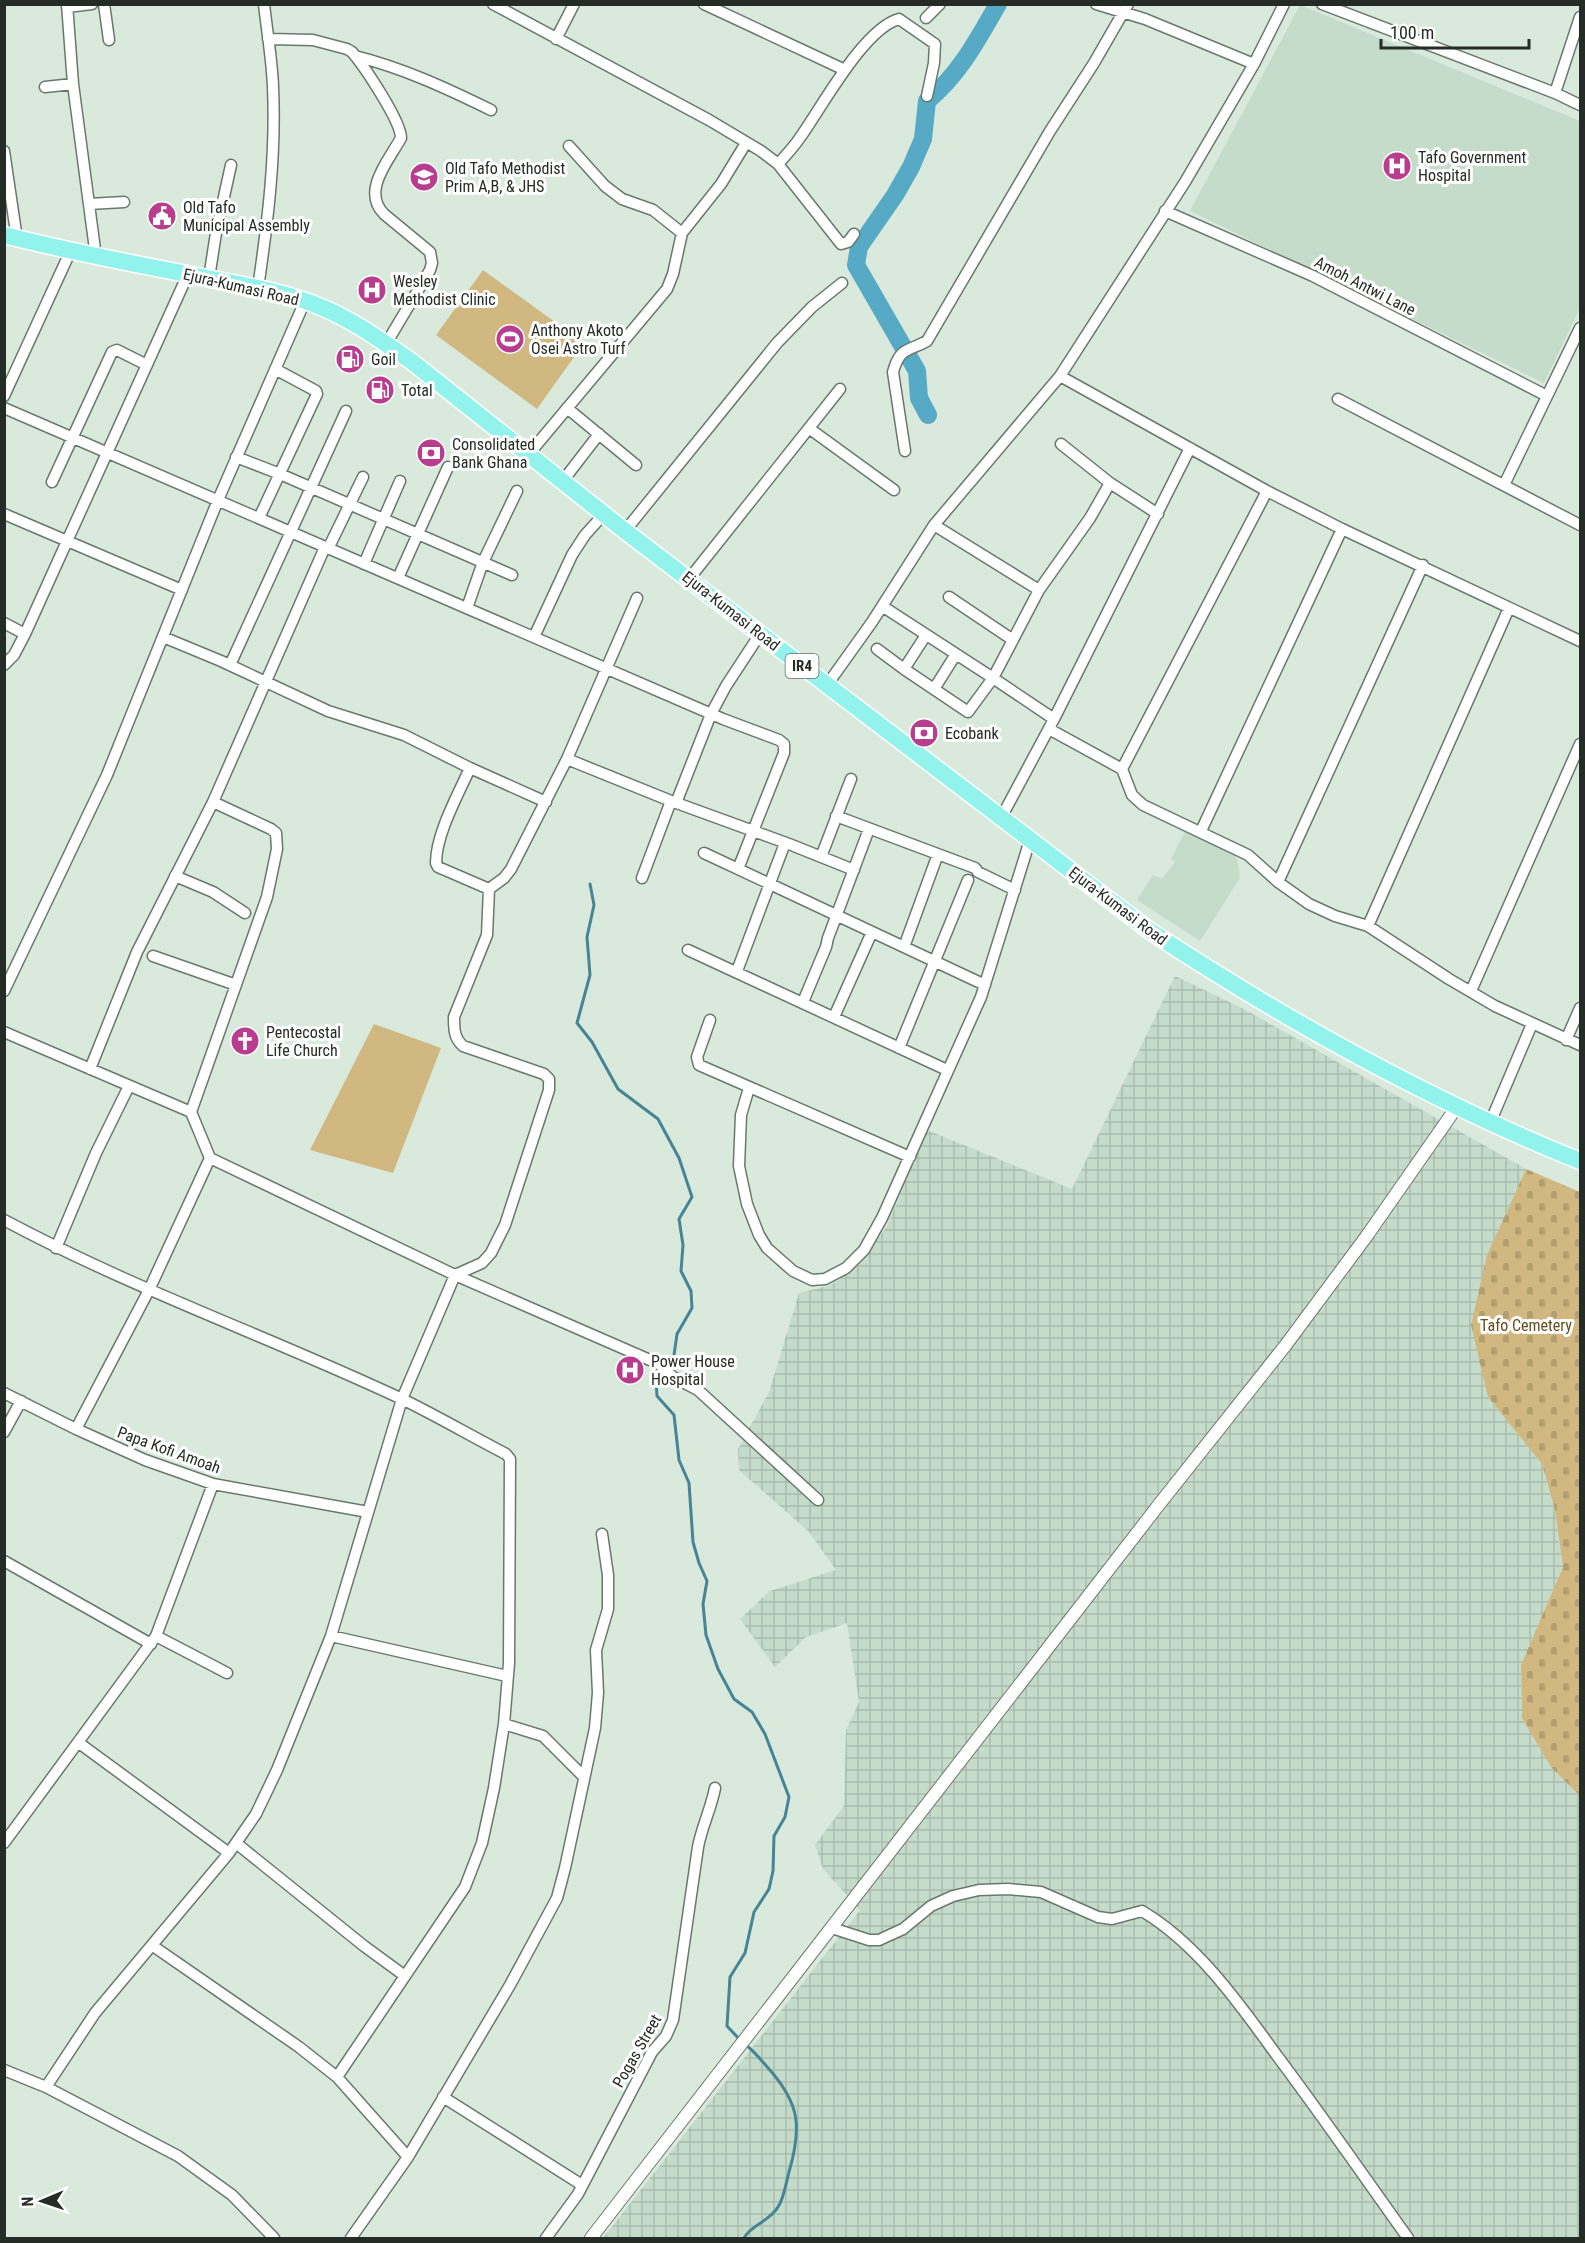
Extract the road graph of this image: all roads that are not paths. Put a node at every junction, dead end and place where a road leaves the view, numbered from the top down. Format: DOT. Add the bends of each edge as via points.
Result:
graph roads {
  1 [pos="92,4"];
  2 [pos="104,4"];
  3 [pos="264,4"];
  4 [pos="494,4"];
  5 [pos="574,4"];
  6 [pos="704,4"];
  7 [pos="940,4"];
  8 [pos="1096,4"];
  9 [pos="1284,4"];
  10 [pos="1322,4"];
  11 [pos="67,6"];
  12 [pos="1126,9"];
  13 [pos="1581,17"];
  14 [pos="926,18"];
  15 [pos="268,39"];
  16 [pos="556,39"];
  17 [pos="109,40"];
  18 [pos="355,56"];
  19 [pos="1254,64"];
  20 [pos="845,70"];
  21 [pos="73,84"];
  22 [pos="45,87"];
  23 [pos="1556,93"];
  24 [pos="927,96"];
  25 [pos="1581,105"];
  26 [pos="491,110"];
  27 [pos="746,142"];
  28 [pos="569,146"];
  29 [pos="4,151"];
  30 [pos="778,164"];
  31 [pos="231,165"];
  32 [pos="124,202"];
  33 [pos="89,204"];
  34 [pos="1165,211"];
  35 [pos="682,233"];
  36 [pos="854,234"];
  37 [pos="11,237"];
  38 [pos="71,250"];
  39 [pos="96,257"];
  40 [pos="188,274"];
  41 [pos="209,278"];
  42 [pos="842,283"];
  43 [pos="258,288"];
  44 [pos="305,301"];
  45 [pos="1581,328"];
  46 [pos="386,344"];
  47 [pos="147,365"];
  48 [pos="275,369"];
  49 [pos="1060,376"];
  50 [pos="840,389"];
  51 [pos="4,396"];
  52 [pos="1547,396"];
  53 [pos="1338,399"];
  54 [pos="4,408"];
  55 [pos="567,408"];
  56 [pos="346,411"];
  57 [pos="810,429"];
  58 [pos="599,434"];
  59 [pos="72,437"];
  60 [pos="1061,444"];
  61 [pos="1190,448"];
  62 [pos="906,451"];
  63 [pos="107,453"];
  64 [pos="528,455"];
  65 [pos="236,457"];
  66 [pos="636,465"];
  67 [pos="448,467"];
  68 [pos="280,474"];
  69 [pos="363,477"];
  70 [pos="400,481"];
  71 [pos="52,482"];
  72 [pos="562,482"];
  73 [pos="1110,483"];
  74 [pos="1503,485"];
  75 [pos="312,487"];
  76 [pos="517,490"];
  77 [pos="894,490"];
  78 [pos="1267,491"];
  79 [pos="218,500"];
  80 [pos="350,503"];
  81 [pos="4,514"];
  82 [pos="604,514"];
  83 [pos="1158,514"];
  84 [pos="259,518"];
  85 [pos="385,519"];
  86 [pos="934,525"];
  87 [pos="1581,525"];
  88 [pos="1342,529"];
  89 [pos="625,531"];
  90 [pos="291,532"];
  91 [pos="419,534"];
  92 [pos="68,542"];
  93 [pos="327,548"];
  94 [pos="483,562"];
  95 [pos="364,564"];
  96 [pos="1423,565"];
  97 [pos="512,576"];
  98 [pos="398,578"];
  99 [pos="689,579"];
  100 [pos="182,590"];
  101 [pos="1039,590"];
  102 [pos="949,597"];
  103 [pos="637,598"];
  104 [pos="882,606"];
  105 [pos="467,608"];
  106 [pos="1509,608"];
  107 [pos="4,623"];
  108 [pos="25,634"];
  109 [pos="760,634"];
  110 [pos="926,635"];
  111 [pos="163,637"];
  112 [pos="534,637"];
  113 [pos="1013,640"];
  114 [pos="1581,641"];
  115 [pos="877,649"];
  116 [pos="956,654"];
  117 [pos="4,665"];
  118 [pos="230,665"];
  119 [pos="607,668"];
  120 [pos="904,669"];
  121 [pos="993,678"];
  122 [pos="266,683"];
  123 [pos="827,685"];
  124 [pos="934,689"];
  125 [pos="711,714"];
  126 [pos="1052,724"];
  127 [pos="1581,744"];
  128 [pos="567,759"];
  129 [pos="1576,767"];
  130 [pos="470,768"];
  131 [pos="1122,769"];
  132 [pos="851,780"];
  133 [pos="213,802"];
  134 [pos="546,802"];
  135 [pos="673,802"];
  136 [pos="836,816"];
  137 [pos="1001,818"];
  138 [pos="869,829"];
  139 [pos="1201,831"];
  140 [pos="753,832"];
  141 [pos="1030,840"];
  142 [pos="786,843"];
  143 [pos="704,853"];
  144 [pos="938,854"];
  145 [pos="821,857"];
  146 [pos="738,869"];
  147 [pos="854,870"];
  148 [pos="175,876"];
  149 [pos="642,878"];
  150 [pos="968,880"];
  151 [pos="1278,882"];
  152 [pos="769,884"];
  153 [pos="489,889"];
  154 [pos="1015,890"];
  155 [pos="245,912"];
  156 [pos="836,915"];
  157 [pos="1368,926"];
  158 [pos="872,932"];
  159 [pos="904,947"];
  160 [pos="688,950"];
  161 [pos="153,956"];
  162 [pos="933,961"];
  163 [pos="737,971"];
  164 [pos="8,977"];
  165 [pos="236,985"];
  166 [pos="985,985"];
  167 [pos="4,991"];
  168 [pos="1470,991"];
  169 [pos="802,1002"];
  170 [pos="1581,1008"];
  171 [pos="834,1017"];
  172 [pos="710,1020"];
  173 [pos="1532,1024"];
  174 [pos="4,1032"];
  175 [pos="1566,1040"];
  176 [pos="1581,1045"];
  177 [pos="899,1048"];
  178 [pos="90,1069"];
  179 [pos="947,1070"];
  180 [pos="129,1086"];
  181 [pos="749,1088"];
  182 [pos="1456,1108"];
  183 [pos="192,1113"];
  184 [pos="1490,1123"];
  185 [pos="910,1157"];
  186 [pos="210,1158"];
  187 [pos="1581,1161"];
  188 [pos="4,1220"];
  189 [pos="56,1248"];
  190 [pos="455,1275"];
  191 [pos="149,1290"];
  192 [pos="4,1393"];
  193 [pos="402,1399"];
  194 [pos="21,1401"];
  195 [pos="76,1429"];
  196 [pos="4,1432"];
  197 [pos="213,1484"];
  198 [pos="818,1500"];
  199 [pos="368,1512"];
  200 [pos="602,1534"];
  201 [pos="4,1561"];
  202 [pos="331,1636"];
  203 [pos="154,1640"];
  204 [pos="227,1673"];
  205 [pos="507,1676"];
  206 [pos="504,1724"];
  207 [pos="79,1743"];
  208 [pos="584,1777"];
  209 [pos="716,1788"];
  210 [pos="4,1843"];
  211 [pos="236,1843"];
  212 [pos="229,1853"];
  213 [pos="832,1928"];
  214 [pos="153,1946"];
  215 [pos="405,1976"];
  216 [pos="4,2070"];
  217 [pos="337,2077"];
  218 [pos="46,2086"];
  219 [pos="443,2097"];
  220 [pos="408,2157"];
  221 [pos="582,2185"];
  222 [pos="274,2238"];
  223 [pos="351,2238"];
  224 [pos="546,2238"];
  225 [pos="591,2238"];
  226 [pos="1408,2238"];
  1 -- 11 [label="street"];
  2 -- 17 [label="street"];
  3 -- 15 [label="street"];
  4 -- 16 [label="street"];
  5 -- 16 [label="street"];
  6 -- 20 [label="street"];
  7 -- 14 [label="street"];
  8 -- 12 [label="street"];
  9 -- 19 [label="street"];
  10 -- 23 [label="street"];
  11 -- 21 [label="street"];
  12 -- 19 [label="street"];
  12 -- 62 [label="street" via="927,341 902,351 893,372"];
  13 -- 23 [label="street"];
  15 -- 18 [label="street" via="313,40 347,49"];
  15 -- 43 [label="street" via="273,85 271,195"];
  16 -- 27 [label="street"];
  18 -- 26 [label="street" via="410,73"];
  18 -- 46 [label="street" via="401,131 375,186 377,208 430,252 432,263"];
  19 -- 34 [label="street"];
  20 -- 24 [label="street" via="875,36 899,19 935,44"];
  20 -- 30 [label="street" via="799,140"];
  21 -- 22 [label="street"];
  21 -- 33 [label="street"];
  23 -- 25 [label="street"];
  27 -- 30 [label="street"];
  27 -- 35 [label="street" via="721,184"];
  28 -- 35 [label="street" via="605,186 622,198 653,210"];
  29 -- 37 [label="street"];
  30 -- 36 [label="street" via="841,244"];
  31 -- 41 [label="street"];
  32 -- 33 [label="street"];
  33 -- 39 [label="street"];
  34 -- 49 [label="street"];
  34 -- 52 [label="street, Amoh Antwi Lane" via="1313,276"];
  35 -- 55 [label="street" via="667,289"];
  37 -- 38 [label="main road, Ejura-Kumasi Road / IR4"];
  38 -- 39 [label="main road, Ejura-Kumasi Road / IR4"];
  38 -- 51 [label="street"];
  39 -- 40 [label="main road, Ejura-Kumasi Road / IR4"];
  40 -- 41 [label="main road, Ejura-Kumasi Road / IR4"];
  40 -- 47 [label="street"];
  41 -- 43 [label="main road, Ejura-Kumasi Road / IR4"];
  42 -- 89 [label="street" via="777,343"];
  43 -- 44 [label="main road, Ejura-Kumasi Road / IR4"];
  44 -- 46 [label="main road, Ejura-Kumasi Road / IR4"];
  44 -- 48 [label="street"];
  45 -- 52 [label="street"];
  46 -- 64 [label="main road, Ejura-Kumasi Road / IR4"];
  47 -- 59 [label="street" via="117,350 112,352"];
  47 -- 63 [label="street"];
  48 -- 65 [label="street"];
  48 -- 68 [label="street" via="317,394"];
  49 -- 61 [label="street"];
  49 -- 86 [label="street"];
  50 -- 57 [label="street"];
  52 -- 74 [label="street"];
  53 -- 74 [label="street"];
  54 -- 59 [label="street"];
  55 -- 58 [label="street"];
  55 -- 64 [label="street"];
  56 -- 75 [label="street"];
  57 -- 77 [label="street"];
  57 -- 99 [label="street"];
  58 -- 66 [label="street"];
  58 -- 72 [label="street"];
  59 -- 63 [label="street"];
  59 -- 71 [label="street"];
  60 -- 73 [label="street"];
  61 -- 78 [label="street"];
  61 -- 83 [label="street"];
  63 -- 79 [label="street"];
  63 -- 92 [label="street"];
  64 -- 72 [label="main road, Ejura-Kumasi Road / IR4"];
  65 -- 68 [label="street"];
  65 -- 79 [label="street"];
  67 -- 91 [label="street"];
  68 -- 75 [label="street"];
  68 -- 84 [label="street"];
  69 -- 80 [label="street"];
  70 -- 85 [label="street"];
  72 -- 82 [label="main road, Ejura-Kumasi Road / IR4"];
  73 -- 83 [label="street"];
  73 -- 101 [label="street"];
  74 -- 87 [label="street"];
  75 -- 80 [label="street"];
  75 -- 90 [label="street"];
  76 -- 94 [label="street"];
  78 -- 88 [label="street"];
  78 -- 131 [label="street"];
  79 -- 84 [label="street"];
  79 -- 100 [label="street"];
  80 -- 85 [label="street"];
  80 -- 93 [label="street"];
  81 -- 92 [label="street"];
  82 -- 89 [label="main road, Ejura-Kumasi Road / IR4"];
  82 -- 112 [label="street" via="572,555"];
  83 -- 126 [label="street"];
  84 -- 90 [label="street"];
  85 -- 91 [label="street"];
  85 -- 95 [label="street"];
  86 -- 101 [label="street"];
  86 -- 104 [label="street"];
  88 -- 96 [label="street"];
  88 -- 139 [label="street"];
  89 -- 99 [label="main road, Ejura-Kumasi Road / IR4"];
  90 -- 93 [label="street"];
  90 -- 118 [label="street"];
  91 -- 94 [label="street"];
  91 -- 98 [label="street"];
  92 -- 100 [label="street"];
  92 -- 108 [label="street"];
  93 -- 95 [label="street"];
  93 -- 122 [label="street"];
  94 -- 97 [label="street"];
  94 -- 105 [label="street"];
  95 -- 98 [label="street"];
  96 -- 106 [label="street"];
  96 -- 151 [label="street"];
  98 -- 105 [label="street"];
  99 -- 109 [label="main road, Ejura-Kumasi Road / IR4"];
  100 -- 111 [label="street"];
  101 -- 113 [label="street"];
  102 -- 113 [label="street"];
  103 -- 119 [label="street"];
  104 -- 110 [label="street"];
  104 -- 123 [label="street"];
  105 -- 112 [label="street"];
  106 -- 114 [label="street"];
  106 -- 157 [label="street"];
  107 -- 108 [label="street"];
  108 -- 117 [label="street"];
  109 -- 123 [label="main road, Ejura-Kumasi Road / IR4"];
  109 -- 125 [label="street"];
  110 -- 116 [label="street"];
  110 -- 120 [label="street"];
  111 -- 118 [label="street"];
  111 -- 164 [label="street" via="107,775"];
  112 -- 119 [label="street"];
  113 -- 121 [label="street"];
  115 -- 120 [label="street"];
  116 -- 121 [label="street"];
  116 -- 124 [label="street"];
  118 -- 122 [label="street"];
  119 -- 125 [label="street"];
  119 -- 128 [label="street"];
  120 -- 124 [label="street"];
  121 -- 124 [label="street" via="968,712"];
  121 -- 126 [label="street"];
  122 -- 130 [label="street" via="328,711 404,735"];
  122 -- 133 [label="street"];
  123 -- 137 [label="main road, Ejura-Kumasi Road / IR4"];
  125 -- 135 [label="street"];
  125 -- 140 [label="street" via="784,744"];
  126 -- 131 [label="street"];
  126 -- 137 [label="street"];
  127 -- 129 [label="street"];
  128 -- 134 [label="street"];
  128 -- 135 [label="street"];
  129 -- 168 [label="street"];
  130 -- 134 [label="street"];
  130 -- 153 [label="street" via="450,813 436,863"];
  131 -- 139 [label="street" via="1132,795 1143,805"];
  132 -- 136 [label="street"];
  133 -- 148 [label="street"];
  133 -- 165 [label="street" via="271,829 278,840 267,897"];
  134 -- 153 [label="street" via="511,869"];
  135 -- 140 [label="street"];
  135 -- 149 [label="street"];
  136 -- 138 [label="street"];
  136 -- 145 [label="street"];
  137 -- 141 [label="main road, Ejura-Kumasi Road / IR4"];
  138 -- 144 [label="street"];
  138 -- 147 [label="street"];
  139 -- 151 [label="street" via="1248,855"];
  140 -- 142 [label="street"];
  140 -- 146 [label="street"];
  141 -- 154 [label="street"];
  141 -- 182 [label="main road, Ejura-Kumasi Road / IR4" via="1201,965 1334,1044"];
  142 -- 145 [label="street"];
  142 -- 152 [label="street"];
  143 -- 146 [label="street"];
  144 -- 154 [label="street"];
  144 -- 159 [label="street"];
  145 -- 147 [label="street"];
  146 -- 152 [label="street"];
  147 -- 156 [label="street"];
  148 -- 155 [label="street" via="213,892"];
  148 -- 178 [label="street" via="137,952"];
  150 -- 162 [label="street"];
  151 -- 157 [label="street" via="1309,904"];
  152 -- 156 [label="street"];
  152 -- 163 [label="street"];
  153 -- 190 [label="street" via="487,935 454,1017 454,1030 463,1046 544,1074 549,1079 549,1089 505,1225 491,1253 482,1263"];
  154 -- 166 [label="street"];
  156 -- 158 [label="street"];
  156 -- 169 [label="street"];
  157 -- 168 [label="street"];
  158 -- 159 [label="street"];
  158 -- 171 [label="street"];
  159 -- 162 [label="street"];
  160 -- 163 [label="street"];
  161 -- 165 [label="street"];
  162 -- 166 [label="street"];
  162 -- 177 [label="street"];
  163 -- 169 [label="street"];
  164 -- 167 [label="street"];
  165 -- 183 [label="street"];
  166 -- 179 [label="street"];
  168 -- 173 [label="street"];
  169 -- 171 [label="street"];
  170 -- 175 [label="street"];
  171 -- 177 [label="street"];
  172 -- 181 [label="street" via="697,1057 699,1065"];
  173 -- 175 [label="street"];
  173 -- 184 [label="street"];
  174 -- 178 [label="street"];
  175 -- 176 [label="street"];
  177 -- 179 [label="street"];
  178 -- 180 [label="street"];
  179 -- 185 [label="street"];
  180 -- 183 [label="street"];
  180 -- 189 [label="street"];
  181 -- 185 [label="street"];
  181 -- 185 [label="street" via="741,1115 739,1166 747,1204 767,1248 793,1271 812,1280 825,1279 846,1268 864,1250"];
  182 -- 184 [label="main road, Ejura-Kumasi Road / IR4"];
  182 -- 213 [label="street" via="1285,1346"];
  183 -- 186 [label="street"];
  184 -- 187 [label="main road, Ejura-Kumasi Road / IR4"];
  186 -- 190 [label="street"];
  186 -- 191 [label="street"];
  188 -- 189 [label="street"];
  189 -- 191 [label="street"];
  190 -- 193 [label="street"];
  190 -- 198 [label="street" via="660,1364 673,1377 698,1390"];
  191 -- 193 [label="street"];
  191 -- 195 [label="street"];
  192 -- 194 [label="street, Papa Kofi Amoah"];
  193 -- 199 [label="street"];
  193 -- 205 [label="street" via="510,1459"];
  194 -- 195 [label="street, Papa Kofi Amoah"];
  194 -- 196 [label="street"];
  195 -- 197 [label="street, Papa Kofi Amoah" via="145,1460"];
  197 -- 199 [label="street, Papa Kofi Amoah"];
  197 -- 203 [label="street"];
  199 -- 202 [label="street"];
  200 -- 208 [label="street" via="608,1610 596,1650 595,1728"];
  201 -- 203 [label="street"];
  202 -- 205 [label="street"];
  202 -- 211 [label="street" via="277,1770 256,1814"];
  203 -- 204 [label="street"];
  203 -- 207 [label="street"];
  205 -- 206 [label="street"];
  206 -- 208 [label="street" via="543,1736"];
  206 -- 215 [label="street" via="482,1842 465,1887"];
  207 -- 210 [label="street"];
  207 -- 212 [label="street"];
  208 -- 219 [label="street" via="557,1898"];
  209 -- 221 [label="street, Pogas Street" via="698,1847 673,2020 647,2060"];
  211 -- 212 [label="street"];
  211 -- 215 [label="street"];
  212 -- 214 [label="street"];
  213 -- 225 [label="street"];
  213 -- 226 [label="street" via="879,1940 903,1929 931,1906 979,1890 1041,1892 1098,1917 1112,1919 1142,1911 1186,1946 1236,2000"];
  214 -- 217 [label="street"];
  214 -- 218 [label="street" via="95,2013"];
  215 -- 217 [label="street"];
  216 -- 218 [label="street"];
  217 -- 220 [label="street"];
  218 -- 222 [label="street" via="203,2172"];
  219 -- 220 [label="street"];
  219 -- 221 [label="street"];
  220 -- 223 [label="street"];
  221 -- 224 [label="street, Pogas Street"];
}
